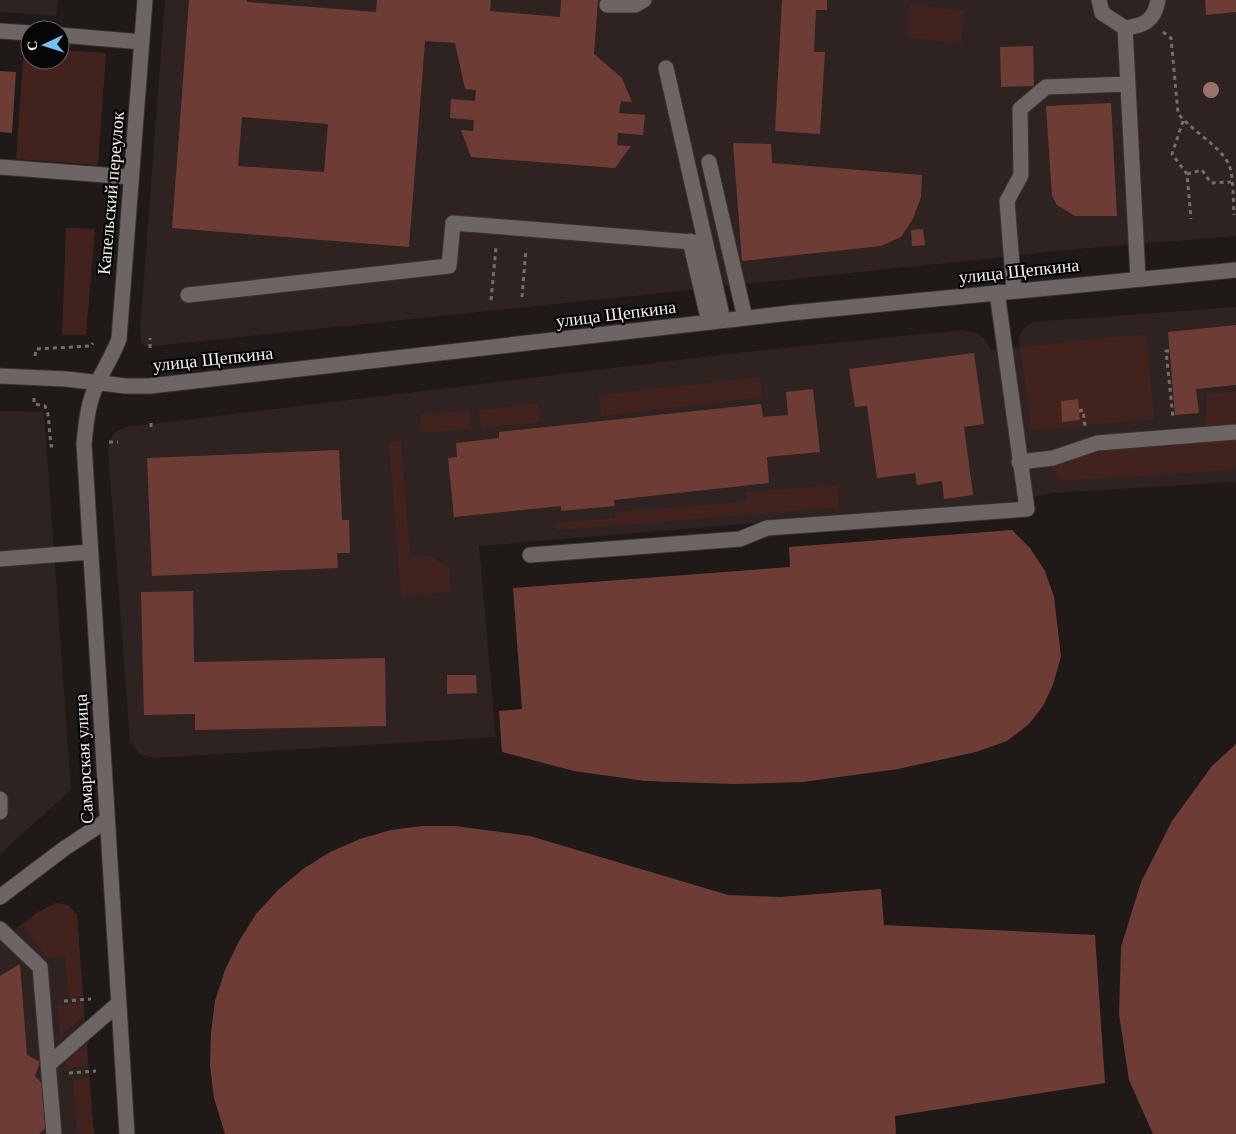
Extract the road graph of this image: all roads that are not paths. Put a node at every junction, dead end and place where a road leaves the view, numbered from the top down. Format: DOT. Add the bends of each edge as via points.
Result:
graph roads {
  1 [pos="145,0"];
  2 [pos="644,0"];
  3 [pos="1100,0"];
  4 [pos="1158,0"];
  5 [pos="607,5"];
  6 [pos="1125,28"];
  7 [pos="0,31"];
  8 [pos="20,32"];
  9 [pos="70,36"];
  10 [pos="142,42"];
  11 [pos="666,68"];
  12 [pos="1128,84"];
  13 [pos="709,162"];
  14 [pos="0,167"];
  15 [pos="131,177"];
  16 [pos="698,242"];
  17 [pos="1236,270"];
  18 [pos="1138,278"];
  19 [pos="1014,290"];
  20 [pos="997,292"];
  21 [pos="188,295"];
  22 [pos="745,318"];
  23 [pos="716,321"];
  24 [pos="0,376"];
  25 [pos="97,383"];
  26 [pos="1236,432"];
  27 [pos="1019,462"];
  28 [pos="90,552"];
  29 [pos="530,555"];
  30 [pos="0,559"];
  31 [pos="0,799"];
  32 [pos="0,812"];
  33 [pos="106,821"];
  34 [pos="0,897"];
  35 [pos="0,929"];
  36 [pos="118,1004"];
  37 [pos="49,1064"];
  38 [pos="54,1134"];
  39 [pos="128,1134"];
  1 -- 10 [label="street, Капельский переулок"];
  2 -- 5 [label="street" via="635,5"];
  3 -- 6 [label="street" via="1102,13"];
  4 -- 6 [label="street" via="1150,20"];
  6 -- 12 [label="street"];
  7 -- 8 [label="street"];
  9 -- 10 [label="street"];
  10 -- 15 [label="street, Капельский переулок"];
  11 -- 16 [label="street"];
  12 -- 18 [label="street"];
  12 -- 19 [label="street" via="1046,87 1020,109 1022,175 1007,201"];
  13 -- 22 [label="street"];
  14 -- 15 [label="street"];
  15 -- 25 [label="street, Капельский переулок" via="119,339"];
  16 -- 21 [label="street" via="453,223 449,266"];
  16 -- 23 [label="street"];
  17 -- 18 [label="street, улица Щепкина"];
  18 -- 19 [label="street, улица Щепкина"];
  19 -- 20 [label="street, улица Щепкина"];
  20 -- 22 [label="street, улица Щепкина"];
  20 -- 27 [label="street"];
  22 -- 23 [label="street, улица Щепкина"];
  23 -- 25 [label="street, улица Щепкина" via="150,386"];
  24 -- 25 [label="street, улица Щепкина"];
  25 -- 28 [label="street, Самарская улица" via="88,412 84,444"];
  26 -- 27 [label="street" via="1096,443 1053,458"];
  27 -- 29 [label="street" via="1027,509 767,528 740,539"];
  28 -- 30 [label="street"];
  28 -- 33 [label="street, Самарская улица"];
  31 -- 32 [label="street"];
  33 -- 34 [label="street" via="64,848"];
  33 -- 36 [label="street, Самарская улица"];
  35 -- 37 [label="street" via="40,967"];
  36 -- 37 [label="street"];
  36 -- 39 [label="street, Самарская улица"];
  37 -- 38 [label="street"];
}
